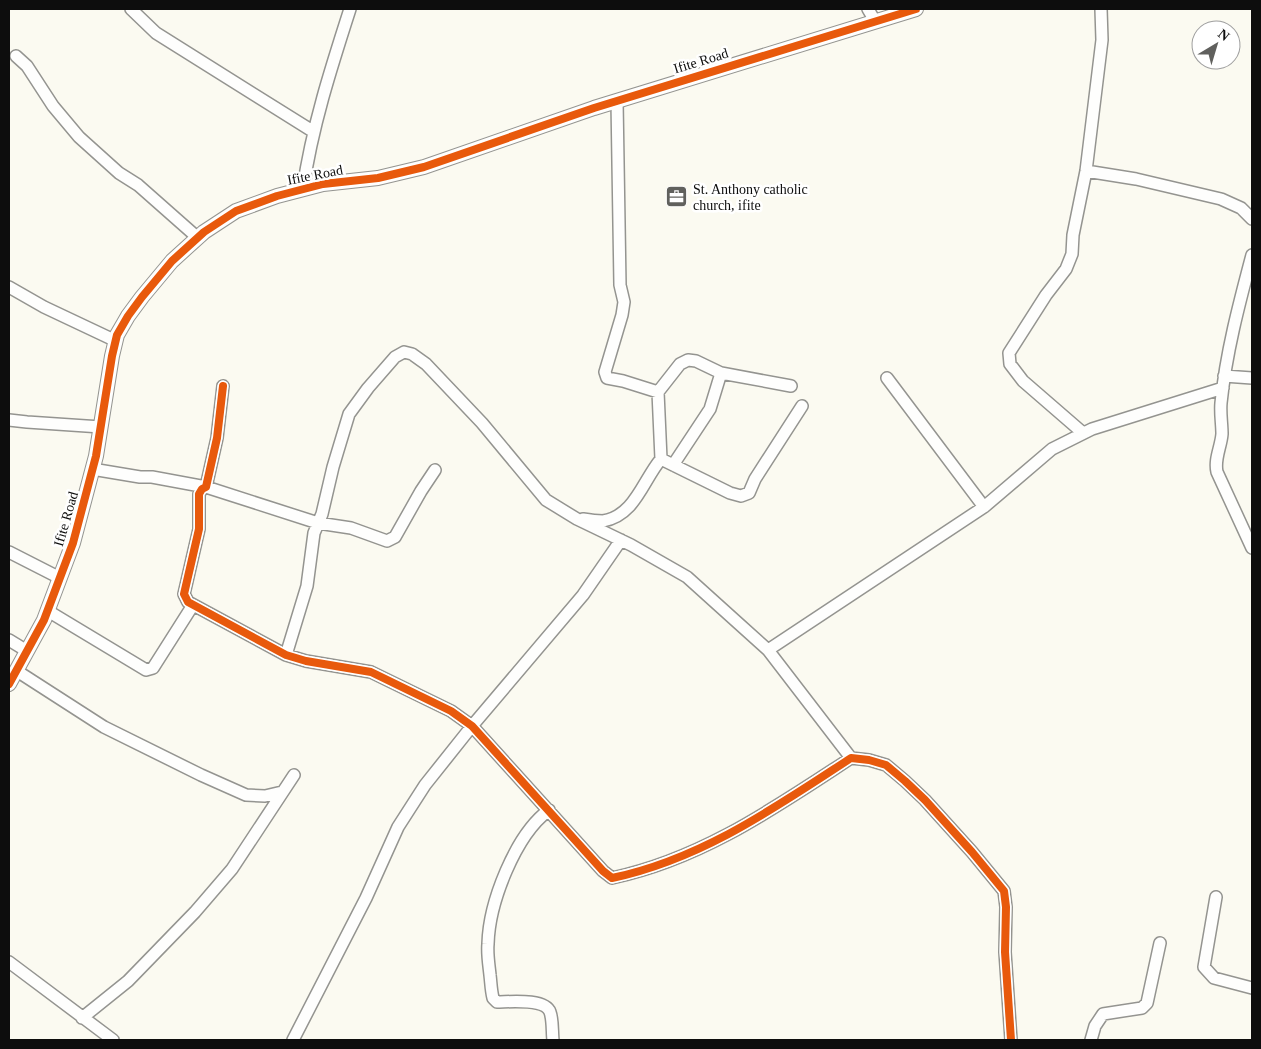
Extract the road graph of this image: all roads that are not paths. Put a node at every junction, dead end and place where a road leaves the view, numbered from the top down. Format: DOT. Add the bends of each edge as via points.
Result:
graph roads {
  1 [pos="131,9"];
  2 [pos="350,9"];
  3 [pos="916,9"];
  4 [pos="1101,9"];
  5 [pos="872,15"];
  6 [pos="16,56"];
  7 [pos="617,101"];
  8 [pos="314,132"];
  9 [pos="1086,170"];
  10 [pos="303,189"];
  11 [pos="1252,219"];
  12 [pos="198,238"];
  13 [pos="1252,255"];
  14 [pos="9,287"];
  15 [pos="116,340"];
  16 [pos="721,373"];
  17 [pos="1224,376"];
  18 [pos="887,378"];
  19 [pos="1252,378"];
  20 [pos="223,386"];
  21 [pos="791,386"];
  22 [pos="1223,388"];
  23 [pos="658,392"];
  24 [pos="802,406"];
  25 [pos="9,420"];
  26 [pos="101,427"];
  27 [pos="1083,433"];
  28 [pos="661,459"];
  29 [pos="673,465"];
  30 [pos="92,469"];
  31 [pos="435,470"];
  32 [pos="206,487"];
  33 [pos="984,507"];
  34 [pos="576,519"];
  35 [pos="318,523"];
  36 [pos="621,540"];
  37 [pos="1252,548"];
  38 [pos="9,552"];
  39 [pos="60,578"];
  40 [pos="193,605"];
  41 [pos="48,611"];
  42 [pos="9,640"];
  43 [pos="768,650"];
  44 [pos="27,651"];
  45 [pos="286,655"];
  46 [pos="17,671"];
  47 [pos="9,684"];
  48 [pos="472,726"];
  49 [pos="851,758"];
  50 [pos="294,775"];
  51 [pos="282,792"];
  52 [pos="549,810"];
  53 [pos="1216,897"];
  54 [pos="1160,943"];
  55 [pos="9,962"];
  56 [pos="1252,988"];
  57 [pos="82,1018"];
  58 [pos="94,1027"];
  59 [pos="93,1040"];
  60 [pos="113,1040"];
  61 [pos="293,1040"];
  62 [pos="553,1040"];
  63 [pos="1011,1040"];
  64 [pos="1091,1040"];
  1 -- 8 [label="street" via="156,33"];
  2 -- 8 [label="street"];
  3 -- 5 [label="street, Ifite Road"];
  4 -- 9 [label="street" via="1102,40"];
  5 -- 7 [label="street, Ifite Road"];
  6 -- 12 [label="street" via="27,66 53,106 79,137"];
  7 -- 10 [label="street, Ifite Road" via="424,167 378,178"];
  7 -- 23 [label="street" via="620,285 624,302 605,372 607,378"];
  8 -- 10 [label="street"];
  9 -- 11 [label="street" via="1221,199 1241,208"];
  9 -- 27 [label="street" via="1072,254 1066,268 1008,353 1010,364 1023,382"];
  10 -- 12 [label="street, Ifite Road" via="236,211"];
  12 -- 15 [label="street, Ifite Road" via="172,261 142,297"];
  13 -- 17 [label="street"];
  14 -- 15 [label="street"];
  15 -- 26 [label="street, Ifite Road"];
  16 -- 21 [label="street"];
  16 -- 23 [label="street" via="696,360 688,360 680,364"];
  16 -- 29 [label="street" via="710,409"];
  17 -- 19 [label="street"];
  17 -- 22 [label="street"];
  18 -- 33 [label="street"];
  20 -- 32 [label="street" via="218,438"];
  22 -- 27 [label="street"];
  22 -- 37 [label="street" via="1221,447 1215,463"];
  23 -- 28 [label="street"];
  24 -- 29 [label="street" via="749,493 741,496 730,493"];
  25 -- 26 [label="street"];
  26 -- 30 [label="street, Ifite Road"];
  27 -- 33 [label="street" via="1052,449"];
  28 -- 29 [label="street"];
  28 -- 34 [label="street" via="639,495 621,514 603,521"];
  30 -- 32 [label="street"];
  30 -- 39 [label="street, Ifite Road" via="73,543"];
  31 -- 35 [label="street" via="391,540 351,528"];
  32 -- 35 [label="street"];
  32 -- 40 [label="street" via="199,494 199,529 184,594"];
  33 -- 43 [label="street"];
  34 -- 35 [label="street" via="546,500 482,423 432,370 412,354 404,352 395,357 349,414"];
  34 -- 36 [label="street"];
  35 -- 45 [label="street" via="307,586"];
  36 -- 43 [label="street" via="687,577"];
  36 -- 48 [label="street" via="583,595"];
  38 -- 39 [label="street"];
  39 -- 41 [label="street, Ifite Road"];
  40 -- 41 [label="street" via="153,668 146,670"];
  40 -- 45 [label="street"];
  41 -- 44 [label="street, Ifite Road"];
  42 -- 44 [label="street"];
  43 -- 49 [label="street"];
  44 -- 46 [label="street, Ifite Road"];
  45 -- 48 [label="street" via="371,672 451,711"];
  46 -- 47 [label="street, Ifite Road"];
  46 -- 51 [label="street" via="104,727 201,775 246,795 265,796"];
  48 -- 52 [label="street"];
  48 -- 61 [label="street" via="425,785 398,827 362,906"];
  49 -- 52 [label="street" via="748,825 696,850 612,878"];
  49 -- 63 [label="street" via="886,765 905,781 1004,891"];
  50 -- 51 [label="street"];
  51 -- 57 [label="street" via="232,868 195,912 128,981"];
  52 -- 62 [label="street" via="520,842 510,863 490,924 488,945 493,998 496,1002 544,1005 550,1012"];
  53 -- 56 [label="street" via="1204,967 1214,978"];
  54 -- 64 [label="street" via="1147,1002 1142,1008 1103,1014 1094,1026"];
  55 -- 57 [label="street"];
  57 -- 58 [label="street"];
  58 -- 59 [label="street"];
  58 -- 60 [label="street"];
}
